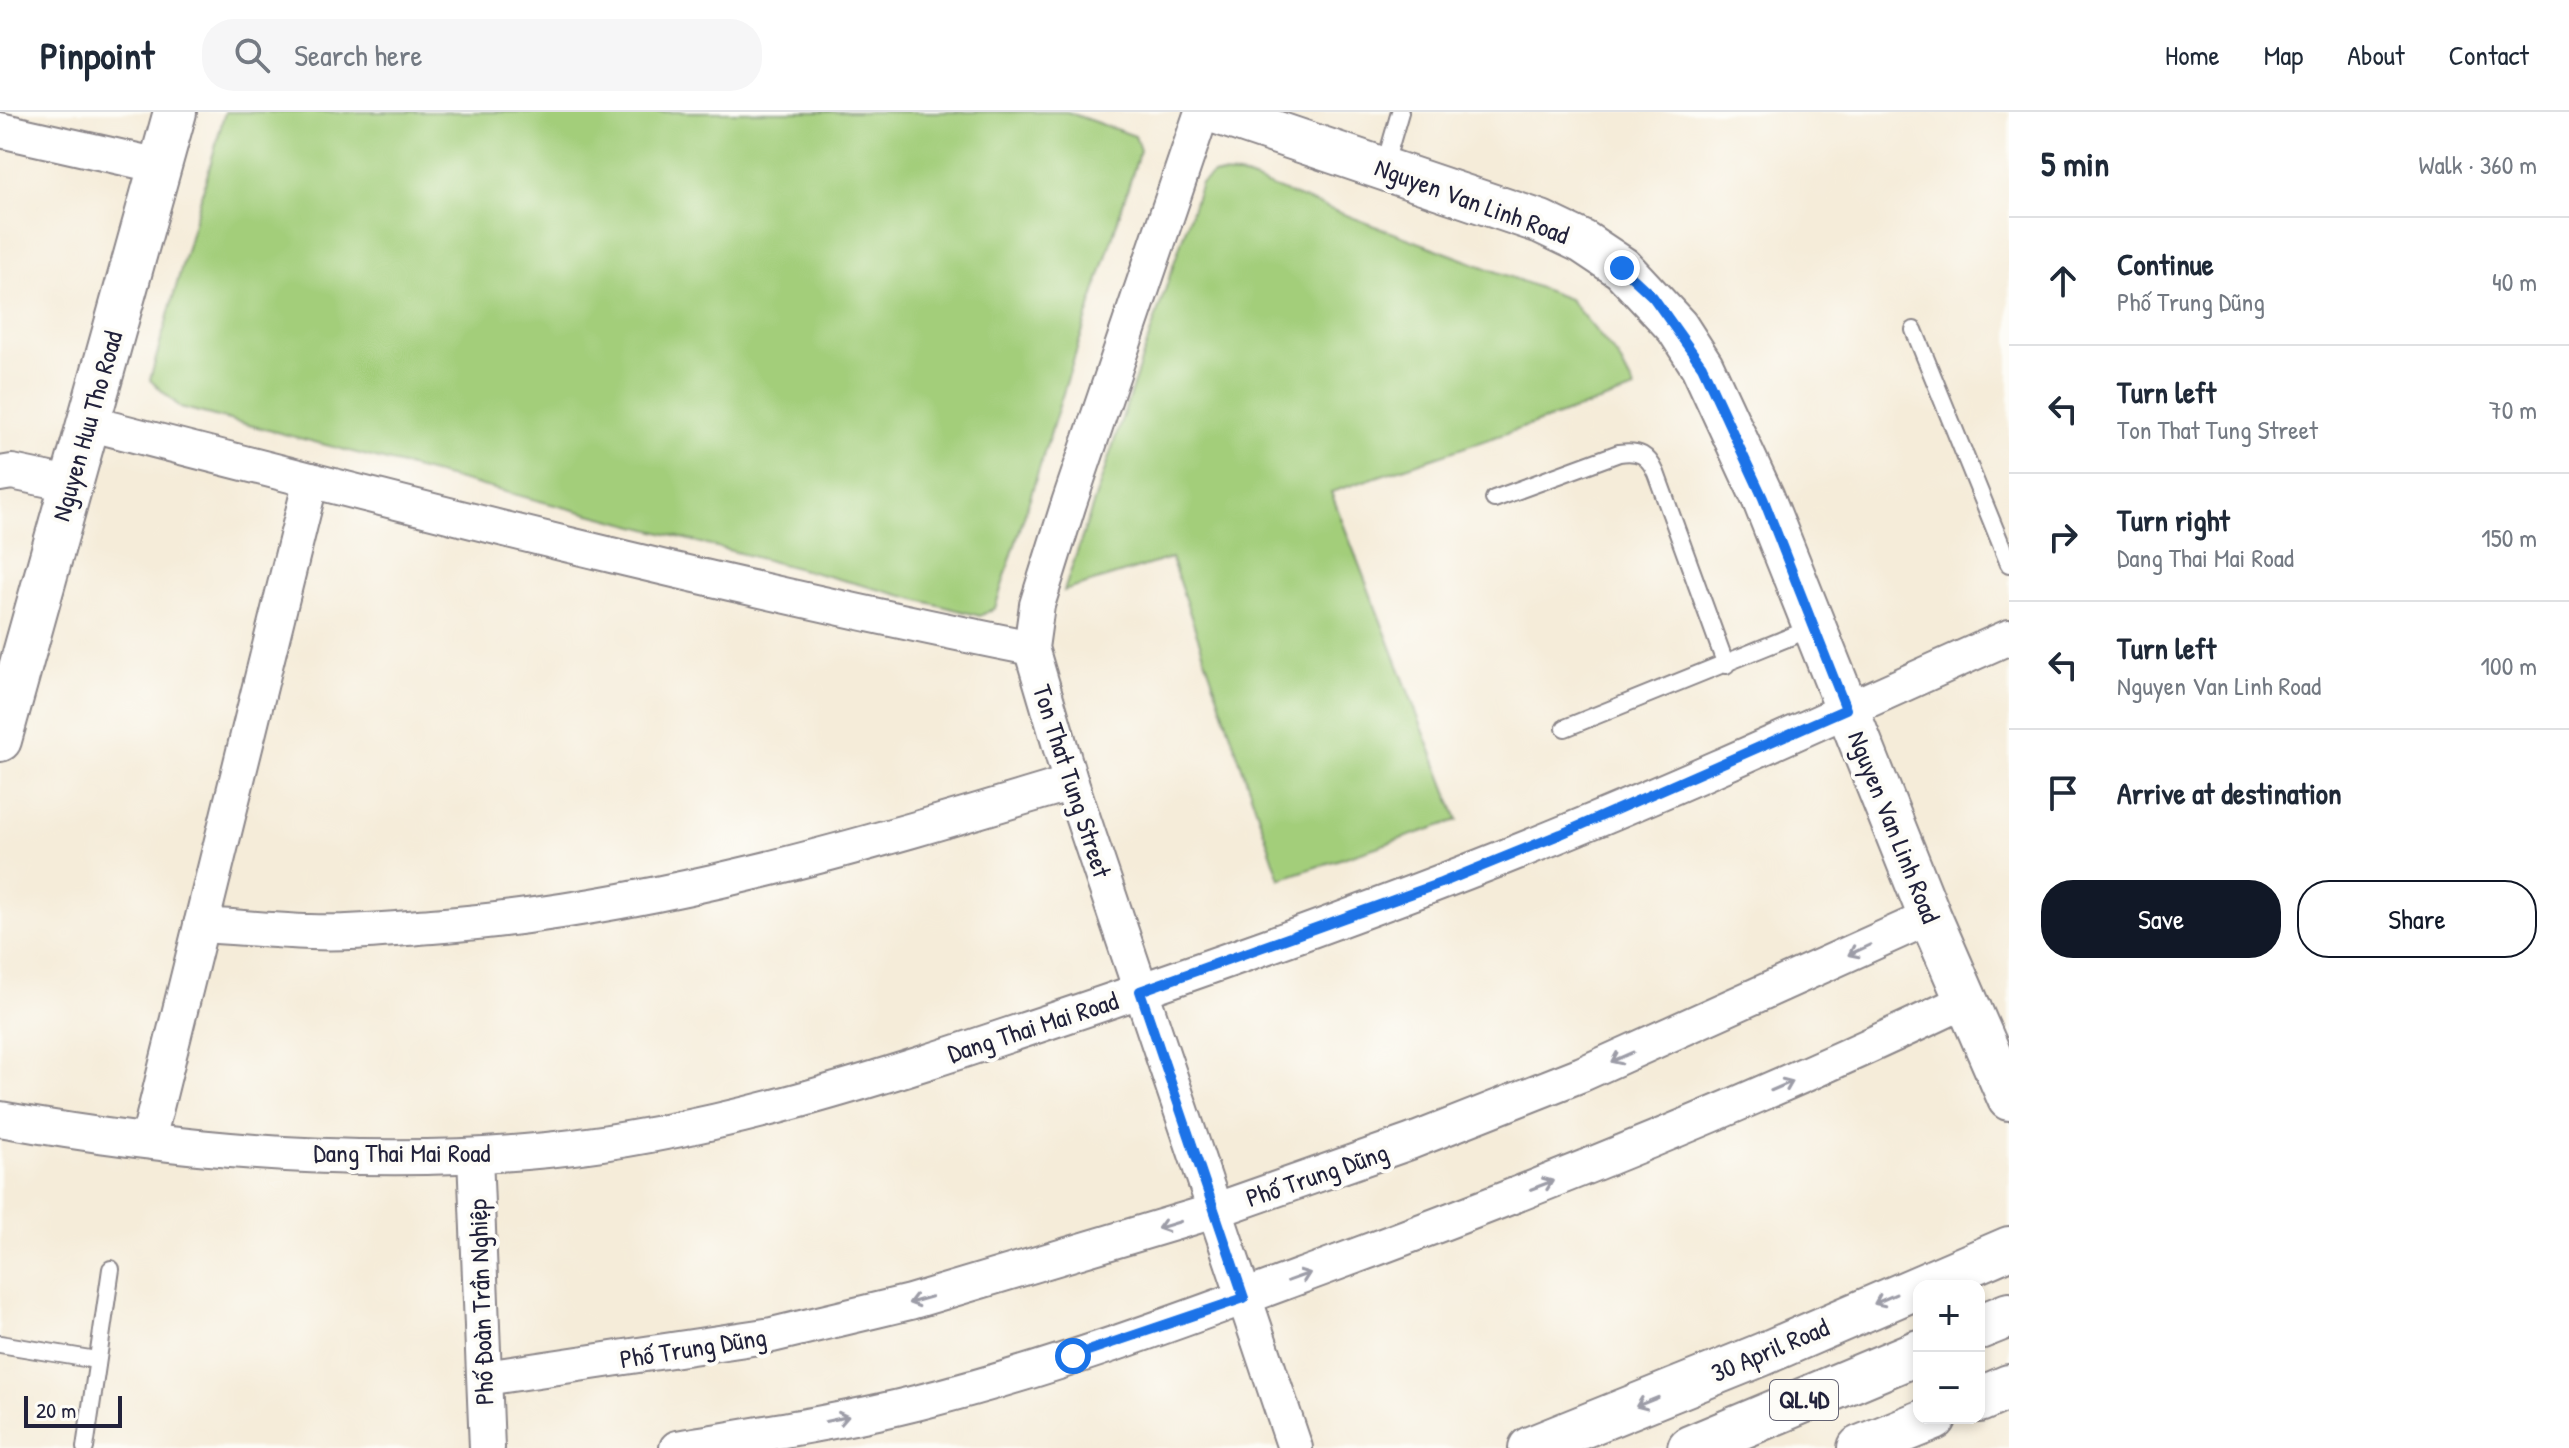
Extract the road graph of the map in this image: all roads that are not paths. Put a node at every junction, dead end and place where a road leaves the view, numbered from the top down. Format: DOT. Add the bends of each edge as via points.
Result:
graph roads {
  1 [pos="175,112"];
  2 [pos="1202,112"];
  3 [pos="1215,112"];
  4 [pos="1400,112"];
  5 [pos="0,130"];
  6 [pos="160,166"];
  7 [pos="1383,168"];
  8 [pos="1914,330"];
  9 [pos="88,423"];
  10 [pos="0,474"];
  11 [pos="311,480"];
  12 [pos="69,484"];
  13 [pos="1494,499"];
  14 [pos="2009,564"];
  15 [pos="1814,627"];
  16 [pos="2009,637"];
  17 [pos="1031,648"];
  18 [pos="1726,665"];
  19 [pos="1846,709"];
  20 [pos="1565,728"];
  21 [pos="0,740"];
  22 [pos="1071,783"];
  23 [pos="1930,917"];
  24 [pos="201,925"];
  25 [pos="1140,991"];
  26 [pos="1965,1001"];
  27 [pos="2009,1099"];
  28 [pos="0,1119"];
  29 [pos="148,1140"];
  30 [pos="475,1156"];
  31 [pos="1214,1211"];
  32 [pos="2009,1248"];
  33 [pos="111,1269"];
  34 [pos="1244,1298"];
  35 [pos="2009,1315"];
  36 [pos="1985,1325"];
  37 [pos="0,1344"];
  38 [pos="1913,1355"];
  39 [pos="96,1360"];
  40 [pos="485,1378"];
  41 [pos="2009,1387"];
  42 [pos="1985,1397"];
  43 [pos="1919,1424"];
  44 [pos="85,1448"];
  45 [pos="487,1448"];
  46 [pos="677,1448"];
  47 [pos="1295,1448"];
  48 [pos="1530,1448"];
  49 [pos="1690,1448"];
  50 [pos="1860,1448"];
  1 -- 6 [label="street, Nguyen Huu Tho Road"];
  2 -- 17 [label="street, Ton That Tung Street" via="1069,503 1037,605"];
  3 -- 7 [label="street, Nguyen Van Linh Road"];
  4 -- 7 [label="lane"];
  5 -- 6 [label="street"];
  6 -- 9 [label="street, Nguyen Huu Tho Road"];
  7 -- 15 [label="street, Nguyen Van Linh Road" via="1541,222 1583,242 1653,297 1694,353 1724,412"];
  8 -- 14 [label="lane"];
  9 -- 11 [label="street"];
  9 -- 12 [label="street, Nguyen Huu Tho Road"];
  10 -- 12 [label="street"];
  11 -- 17 [label="street" via="820,606"];
  11 -- 24 [label="street"];
  12 -- 21 [label="street, Nguyen Huu Tho Road"];
  13 -- 18 [label="lane" via="1619,453 1641,453 1656,473"];
  15 -- 18 [label="lane"];
  15 -- 19 [label="street, Nguyen Van Linh Road"];
  16 -- 19 [label="street, Dang Thai Mai Road"];
  17 -- 22 [label="street, Ton That Tung Street"];
  18 -- 20 [label="lane"];
  19 -- 23 [label="street, Nguyen Van Linh Road"];
  19 -- 25 [label="street, Dang Thai Mai Road" via="1441,883"];
  22 -- 24 [label="street" via="707,883 600,905 400,929 313,933"];
  22 -- 25 [label="street, Ton That Tung Street"];
  23 -- 26 [label="street, Nguyen Van Linh Road"];
  23 -- 31 [label="street, Phố Trung Dũng, one-way" via="1582,1074"];
  24 -- 29 [label="street"];
  25 -- 30 [label="street, Dang Thai Mai Road" via="767,1111 637,1136"];
  25 -- 31 [label="street, Ton That Tung Street"];
  26 -- 27 [label="street, Nguyen Van Linh Road"];
  34 -- 26 [label="street, one-way" via="1641,1146 1810,1075"];
  28 -- 29 [label="street, Dang Thai Mai Road"];
  29 -- 30 [label="street, Dang Thai Mai Road" via="370,1156"];
  30 -- 40 [label="street, Phố Đoàn Trần Nghiệp"];
  31 -- 34 [label="street, Ton That Tung Street"];
  31 -- 40 [label="street, Phố Trung Dũng, one-way" via="910,1302 772,1335"];
  32 -- 48 [label="street, 30 April Road / QL.4D, one-way"];
  33 -- 39 [label="lane"];
  46 -- 34 [label="street, one-way" via="920,1402"];
  34 -- 47 [label="street, Ton That Tung Street"];
  35 -- 36 [label="highway"];
  37 -- 39 [label="lane"];
  38 -- 49 [label="highway, QL.4D"];
  39 -- 44 [label="lane"];
  40 -- 45 [label="street, Phố Đoàn Trần Nghiệp"];
  41 -- 42 [label="highway"];
  43 -- 50 [label="highway, QL.4D"];
}
